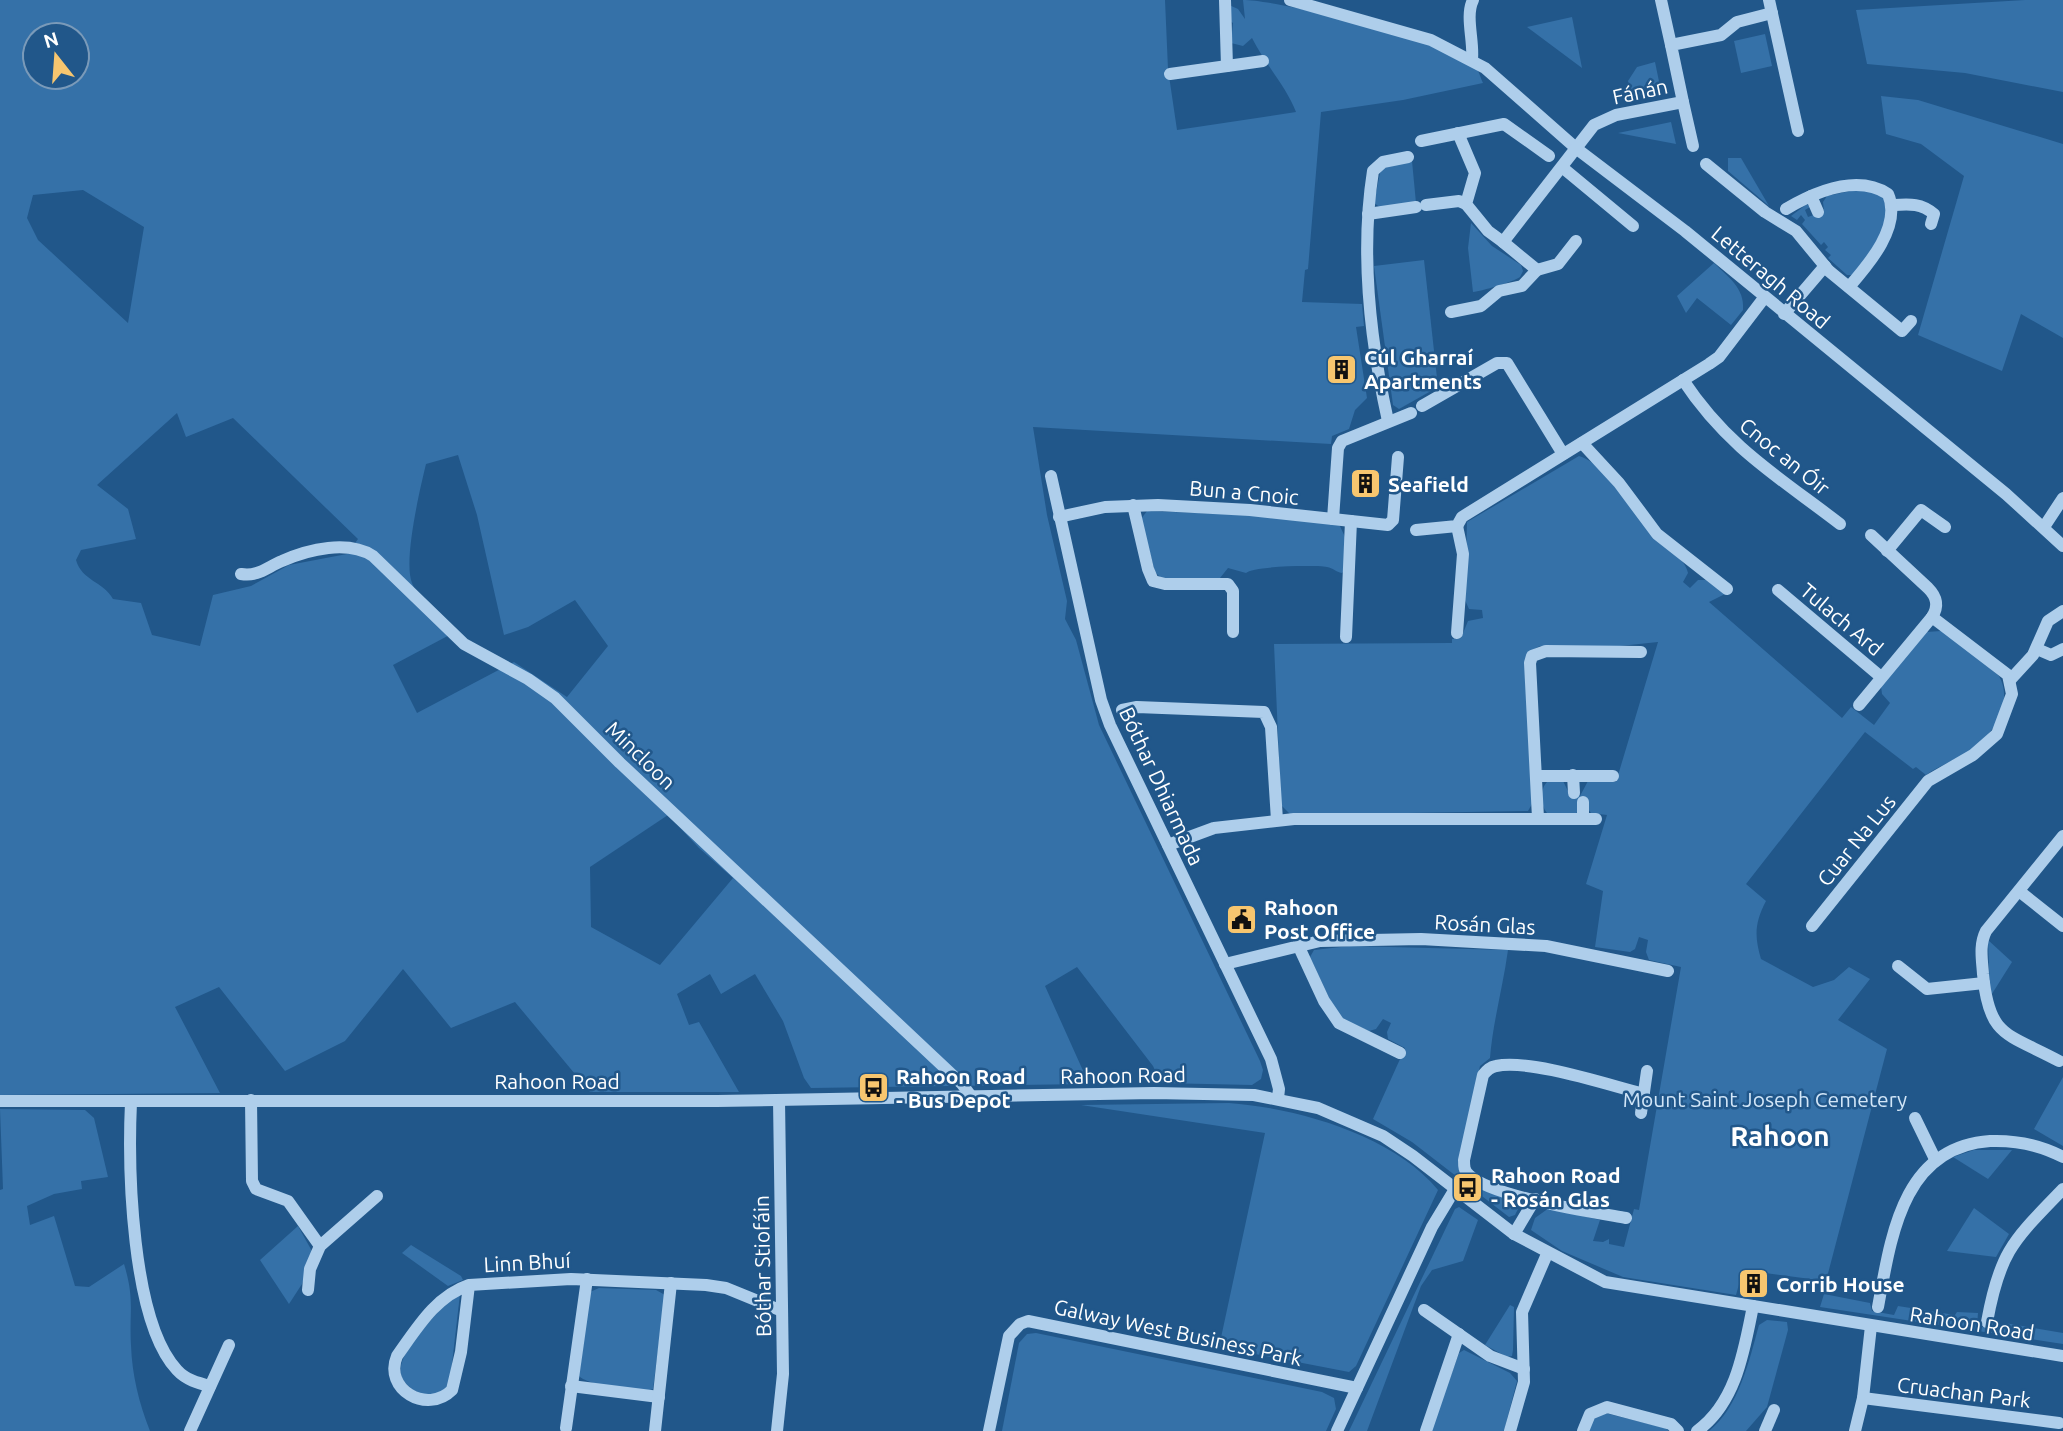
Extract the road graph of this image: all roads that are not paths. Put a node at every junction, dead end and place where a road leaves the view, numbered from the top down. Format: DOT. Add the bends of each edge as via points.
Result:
graph roads {
  1 [pos="1225,0"];
  2 [pos="1293,0"];
  3 [pos="1473,0"];
  4 [pos="1661,0"];
  5 [pos="1770,7"];
  6 [pos="1671,45"];
  7 [pos="1472,59"];
  8 [pos="1263,61"];
  9 [pos="1227,66"];
  10 [pos="1170,74"];
  11 [pos="1804,85"];
  12 [pos="1788,88"];
  13 [pos="1683,102"];
  14 [pos="1798,131"];
  15 [pos="1458,133"];
  16 [pos="1421,141"];
  17 [pos="1693,146"];
  18 [pos="1577,149"];
  19 [pos="1549,156"];
  20 [pos="1408,158"];
  21 [pos="1706,164"];
  22 [pos="1563,168"];
  23 [pos="1811,196"];
  24 [pos="1466,204"];
  25 [pos="1893,205"];
  26 [pos="1786,209"];
  27 [pos="1818,212"];
  28 [pos="1368,214"];
  29 [pos="1931,224"];
  30 [pos="1633,226"];
  31 [pos="1576,241"];
  32 [pos="1503,242"];
  33 [pos="1825,266"];
  34 [pos="1537,270"];
  35 [pos="1849,287"];
  36 [pos="1764,298"];
  37 [pos="1451,312"];
  38 [pos="1784,314"];
  39 [pos="1911,321"];
  40 [pos="1683,380"];
  41 [pos="1388,421"];
  42 [pos="1582,443"];
  43 [pos="1563,454"];
  44 [pos="1398,457"];
  45 [pos="1051,476"];
  46 [pos="2063,498"];
  47 [pos="1133,505"];
  48 [pos="1059,517"];
  49 [pos="1333,519"];
  50 [pos="1351,521"];
  51 [pos="1840,524"];
  52 [pos="1457,526"];
  53 [pos="1945,527"];
  54 [pos="2044,527"];
  55 [pos="1416,530"];
  56 [pos="1871,535"];
  57 [pos="2063,546"];
  58 [pos="1887,551"];
  59 [pos="241,574"];
  60 [pos="1727,589"];
  61 [pos="1778,590"];
  62 [pos="2063,611"];
  63 [pos="1931,617"];
  64 [pos="1233,632"];
  65 [pos="1457,634"];
  66 [pos="1346,637"];
  67 [pos="2037,649"];
  68 [pos="2063,649"];
  69 [pos="1641,652"];
  70 [pos="1881,677"];
  71 [pos="2011,678"];
  72 [pos="1859,705"];
  73 [pos="1122,710"];
  74 [pos="1573,775"];
  75 [pos="1536,776"];
  76 [pos="1613,776"];
  77 [pos="1538,818"];
  78 [pos="1277,820"];
  79 [pos="2063,836"];
  80 [pos="1168,845"];
  81 [pos="2019,891"];
  82 [pos="1812,926"];
  83 [pos="2063,926"];
  84 [pos="1298,945"];
  85 [pos="1225,964"];
  86 [pos="1898,966"];
  87 [pos="1668,971"];
  88 [pos="1984,983"];
  89 [pos="1400,1053"];
  90 [pos="2059,1062"];
  91 [pos="1647,1072"];
  92 [pos="1644,1094"];
  93 [pos="971,1096"];
  94 [pos="1278,1098"];
  95 [pos="251,1100"];
  96 [pos="779,1100"];
  97 [pos="0,1101"];
  98 [pos="131,1102"];
  99 [pos="1641,1113"];
  100 [pos="1915,1118"];
  101 [pos="2063,1157"];
  102 [pos="1935,1159"];
  103 [pos="1455,1189"];
  104 [pos="2063,1189"];
  105 [pos="377,1196"];
  106 [pos="1535,1199"];
  107 [pos="1626,1218"];
  108 [pos="1514,1234"];
  109 [pos="320,1246"];
  110 [pos="1547,1254"];
  111 [pos="587,1279"];
  112 [pos="671,1283"];
  113 [pos="469,1285"];
  114 [pos="307,1290"];
  115 [pos="1753,1306"];
  116 [pos="1878,1307"];
  117 [pos="1424,1310"];
  118 [pos="782,1311"];
  119 [pos="1987,1322"];
  120 [pos="1871,1326"];
  121 [pos="1459,1334"];
  122 [pos="229,1345"];
  123 [pos="2063,1356"];
  124 [pos="1524,1369"];
  125 [pos="571,1386"];
  126 [pos="210,1387"];
  127 [pos="1357,1388"];
  128 [pos="659,1397"];
  129 [pos="1863,1398"];
  130 [pos="1774,1410"];
  131 [pos="2059,1423"];
  132 [pos="566,1429"];
  133 [pos="190,1431"];
  134 [pos="655,1431"];
  135 [pos="777,1431"];
  136 [pos="989,1431"];
  137 [pos="1337,1431"];
  138 [pos="1426,1431"];
  139 [pos="1510,1431"];
  140 [pos="1583,1431"];
  141 [pos="1678,1431"];
  142 [pos="1697,1431"];
  143 [pos="1765,1431"];
  144 [pos="1855,1431"];
  1 -- 9 [label="street"];
  2 -- 7 [label="street, Letteragh Road" via="1431,40"];
  3 -- 7 [label="street" via="1469,12"];
  4 -- 6 [label="street, Fánán"];
  5 -- 6 [label="street, Fánán" via="1721,35"];
  5 -- 12 [label="street, Fánán"];
  6 -- 13 [label="street, Fánán"];
  7 -- 18 [label="street, Letteragh Road"];
  8 -- 9 [label="street"];
  9 -- 10 [label="street"];
  11 -- 12 [label="street"];
  12 -- 14 [label="street, Fánán"];
  13 -- 17 [label="street, Fánán"];
  13 -- 18 [label="street, Fánán" via="1604,119"];
  15 -- 16 [label="street"];
  15 -- 19 [label="street" via="1508,125"];
  15 -- 24 [label="street" via="1475,173"];
  18 -- 22 [label="street, Fánán"];
  18 -- 36 [label="street, Letteragh Road"];
  20 -- 28 [label="street" via="1375,168"];
  21 -- 33 [label="street" via="1796,231"];
  22 -- 30 [label="street"];
  22 -- 32 [label="street, Fánán"];
  23 -- 25 [label="street" via="1865,186 1888,194"];
  23 -- 26 [label="street"];
  23 -- 27 [label="street"];
  24 -- 28 [label="street" via="1459,201"];
  24 -- 32 [label="street"];
  25 -- 29 [label="street" via="1926,207 1934,214"];
  25 -- 35 [label="street" via="1880,246"];
  28 -- 41 [label="street" via="1367,277"];
  31 -- 34 [label="street" via="1558,264"];
  32 -- 34 [label="street"];
  33 -- 35 [label="street"];
  33 -- 38 [label="street"];
  34 -- 37 [label="street" via="1522,286 1499,291 1481,306"];
  35 -- 39 [label="street" via="1902,331"];
  36 -- 38 [label="street, Letteragh Road"];
  36 -- 40 [label="street" via="1719,357"];
  38 -- 54 [label="street, Letteragh Road"];
  40 -- 42 [label="street"];
  40 -- 51 [label="street, Cnoc an Óir" via="1743,452"];
  41 -- 43 [label="street" via="1497,363 1507,363"];
  41 -- 49 [label="street" via="1352,434 1339,444"];
  42 -- 43 [label="street"];
  42 -- 60 [label="street" via="1657,534"];
  43 -- 52 [label="street" via="1462,517"];
  44 -- 50 [label="street, Bun a Cnoic" via="1390,525"];
  45 -- 48 [label="street, Bóthar Dhiarmada"];
  46 -- 54 [label="street"];
  47 -- 48 [label="street, Bun a Cnoic"];
  47 -- 49 [label="street, Bun a Cnoic"];
  47 -- 64 [label="street" via="1153,581 1228,584 1233,591"];
  48 -- 80 [label="street, Bóthar Dhiarmada" via="1101,700"];
  49 -- 50 [label="street, Bun a Cnoic"];
  50 -- 66 [label="street"];
  52 -- 55 [label="street"];
  52 -- 65 [label="street" via="1463,554"];
  53 -- 58 [label="street" via="1922,510"];
  54 -- 57 [label="street, Letteragh Road"];
  56 -- 58 [label="street"];
  58 -- 63 [label="street" via="1934,593 1937,606"];
  59 -- 93 [label="street, Mincloon" via="256,574 283,560 325,549 361,548 373,556 464,644 555,698"];
  61 -- 70 [label="street, Tulach Ard"];
  62 -- 67 [label="street" via="2046,624"];
  63 -- 70 [label="street, Tulach Ard"];
  63 -- 71 [label="street"];
  67 -- 68 [label="street" via="2051,654"];
  67 -- 71 [label="street"];
  69 -- 75 [label="street" via="1546,651 1532,656"];
  70 -- 72 [label="street, Tulach Ard"];
  71 -- 82 [label="street, Cuar Na Lus" via="2010,703 1997,734 1973,755 1930,779"];
  73 -- 78 [label="street" via="1264,712 1271,727"];
  74 -- 75 [label="street"];
  74 -- 76 [label="street"];
  74 -- 77 [label="street" via="1589,819"];
  75 -- 77 [label="street"];
  77 -- 78 [label="street"];
  78 -- 80 [label="street" via="1214,828"];
  79 -- 81 [label="street"];
  80 -- 85 [label="street, Bóthar Dhiarmada"];
  81 -- 83 [label="street"];
  81 -- 88 [label="street" via="1983,937"];
  84 -- 85 [label="street, Rosán Glas"];
  84 -- 87 [label="street, Rosán Glas" via="1422,939 1538,946"];
  84 -- 89 [label="street" via="1339,1023"];
  85 -- 94 [label="street, Bóthar Dhiarmada" via="1271,1059"];
  86 -- 88 [label="street" via="1927,989"];
  88 -- 90 [label="street" via="1988,1010 1998,1027"];
  91 -- 92 [label="street"];
  92 -- 99 [label="street"];
  92 -- 106 [label="street" via="1522,1067 1499,1065 1486,1071 1465,1170 1478,1181"];
  93 -- 94 [label="street, Rahoon Road" via="1216,1093"];
  93 -- 96 [label="street, Rahoon Road"];
  94 -- 103 [label="street, Rahoon Road" via="1333,1113 1383,1136"];
  95 -- 96 [label="street, Rahoon Road"];
  95 -- 98 [label="street, Rahoon Road"];
  95 -- 109 [label="street" via="252,1181 256,1189 288,1201"];
  96 -- 118 [label="street, Bóthar Stiofáin"];
  97 -- 98 [label="street, Rahoon Road"];
  98 -- 126 [label="street" via="143,1290 167,1357 190,1380"];
  100 -- 102 [label="street"];
  101 -- 102 [label="street" via="2026,1144 1995,1141 1964,1146"];
  102 -- 116 [label="street" via="1916,1181 1899,1219"];
  103 -- 108 [label="street, Rahoon Road"];
  103 -- 127 [label="street" via="1432,1227"];
  104 -- 119 [label="street" via="2007,1252"];
  105 -- 109 [label="street"];
  106 -- 107 [label="street"];
  106 -- 108 [label="street"];
  108 -- 110 [label="street, Rahoon Road"];
  109 -- 114 [label="street"];
  110 -- 115 [label="street, Rahoon Road" via="1619,1286"];
  110 -- 124 [label="street" via="1522,1312"];
  111 -- 112 [label="street, Linn Bhuí"];
  111 -- 113 [label="street, Linn Bhuí"];
  111 -- 125 [label="street, Linn Bhuí"];
  112 -- 118 [label="street, Linn Bhuí" via="726,1288"];
  112 -- 128 [label="street"];
  113 -- 113 [label="street, Linn Bhuí" via="453,1290 439,1302 397,1356 398,1380 414,1398 430,1401 452,1390"];
  115 -- 120 [label="street, Rahoon Road"];
  115 -- 142 [label="street" via="1733,1383 1715,1415"];
  117 -- 121 [label="street"];
  118 -- 135 [label="street, Bóthar Stiofáin" via="783,1374"];
  120 -- 123 [label="street, Rahoon Road"];
  120 -- 129 [label="street"];
  121 -- 124 [label="street" via="1490,1356"];
  121 -- 138 [label="street"];
  122 -- 126 [label="street"];
  124 -- 139 [label="street"];
  125 -- 128 [label="street"];
  125 -- 132 [label="street, Linn Bhuí"];
  126 -- 133 [label="street"];
  127 -- 136 [label="street, Galway West Business Park" via="1028,1321 1009,1336"];
  127 -- 137 [label="street"];
  128 -- 134 [label="street"];
  129 -- 131 [label="street, Cruachan Park"];
  129 -- 144 [label="street"];
  130 -- 143 [label="street"];
  140 -- 141 [label="street" via="1590,1414 1607,1407 1671,1424"];
}
